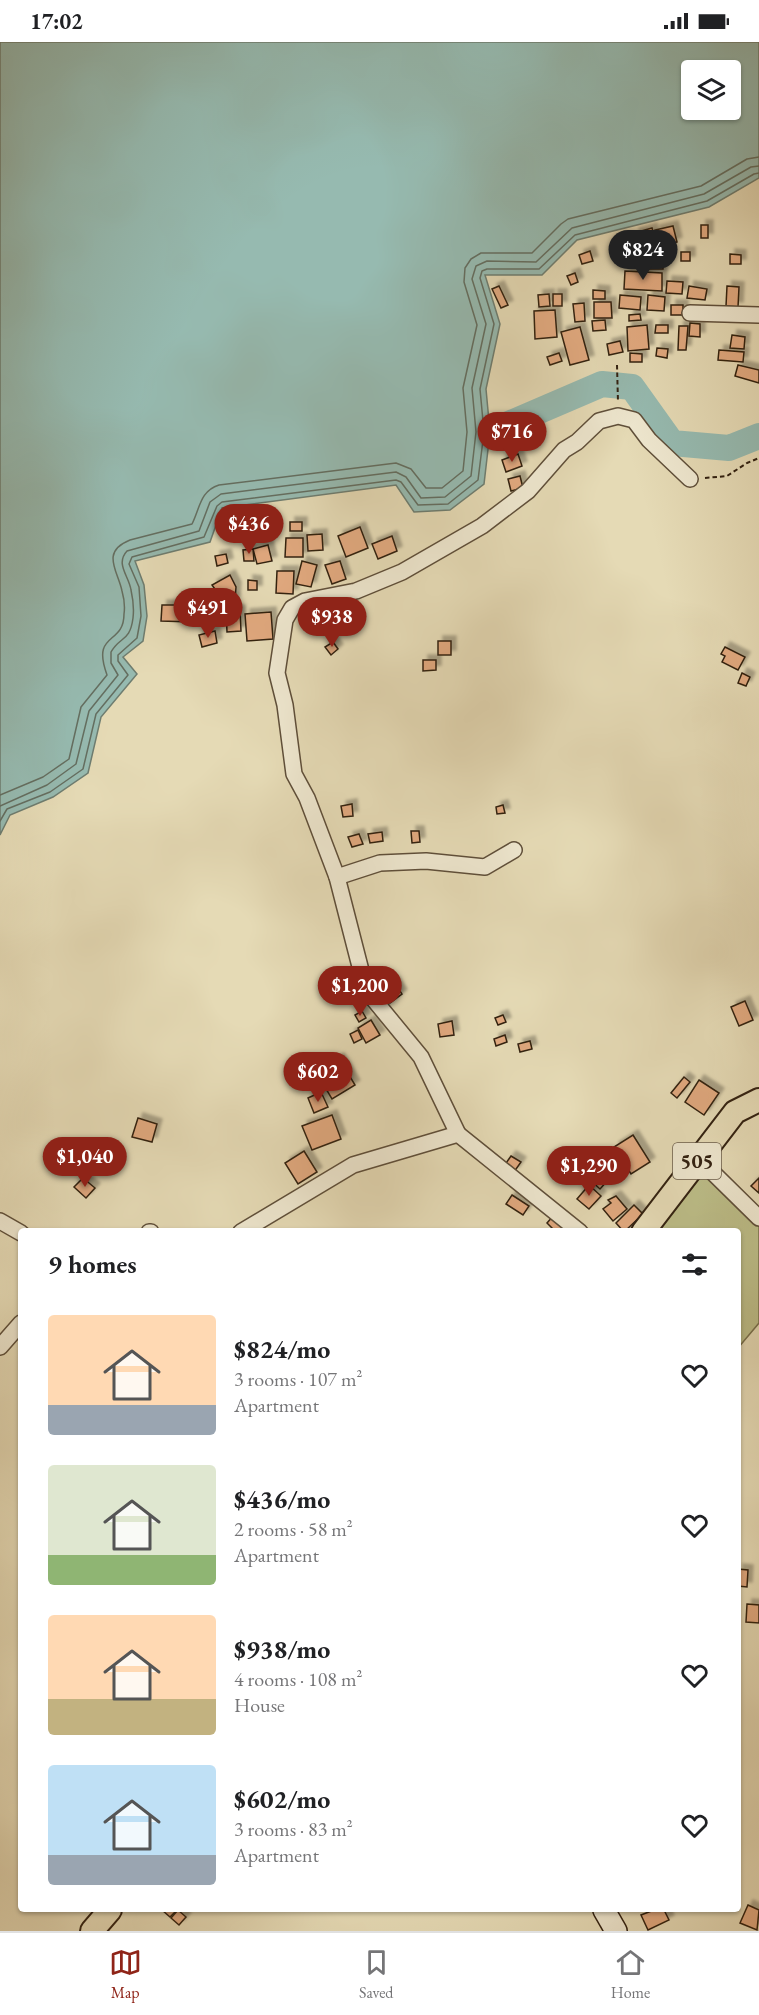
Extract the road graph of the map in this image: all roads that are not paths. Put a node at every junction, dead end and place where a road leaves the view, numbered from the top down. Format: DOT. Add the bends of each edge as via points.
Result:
graph roads {
  1 [pos="690,313"];
  2 [pos="759,315"];
  3 [pos="690,478"];
  4 [pos="514,850"];
  5 [pos="337,877"];
  6 [pos="759,1100"];
  7 [pos="458,1134"];
  8 [pos="699,1159"];
  9 [pos="759,1218"];
  10 [pos="0,1221"];
  11 [pos="247,1228"];
  12 [pos="575,1228"];
  13 [pos="646,1228"];
  14 [pos="18,1231"];
  15 [pos="18,1326"];
  16 [pos="0,1347"];
  17 [pos="108,1912"];
  18 [pos="605,1912"];
  19 [pos="92,1931"];
  20 [pos="616,1931"];
  1 -- 2 [label="street"];
  3 -- 5 [label="street" via="634,420 618,417 599,421 564,450 528,491 482,526 402,572 356,591 305,601 292,608 285,620 277,673 294,774 308,798"];
  4 -- 5 [label="street" via="485,867 426,861 380,863"];
  5 -- 7 [label="street" via="366,990 421,1057"];
  6 -- 8 [label="main road, 505" via="735,1112"];
  7 -- 11 [label="street" via="353,1165"];
  7 -- 12 [label="street"];
  8 -- 9 [label="street"];
  8 -- 13 [label="main road, 505"];
  10 -- 14 [label="street"];
  15 -- 16 [label="street"];
  17 -- 19 [label="main road"];
  18 -- 20 [label="street"];
}
